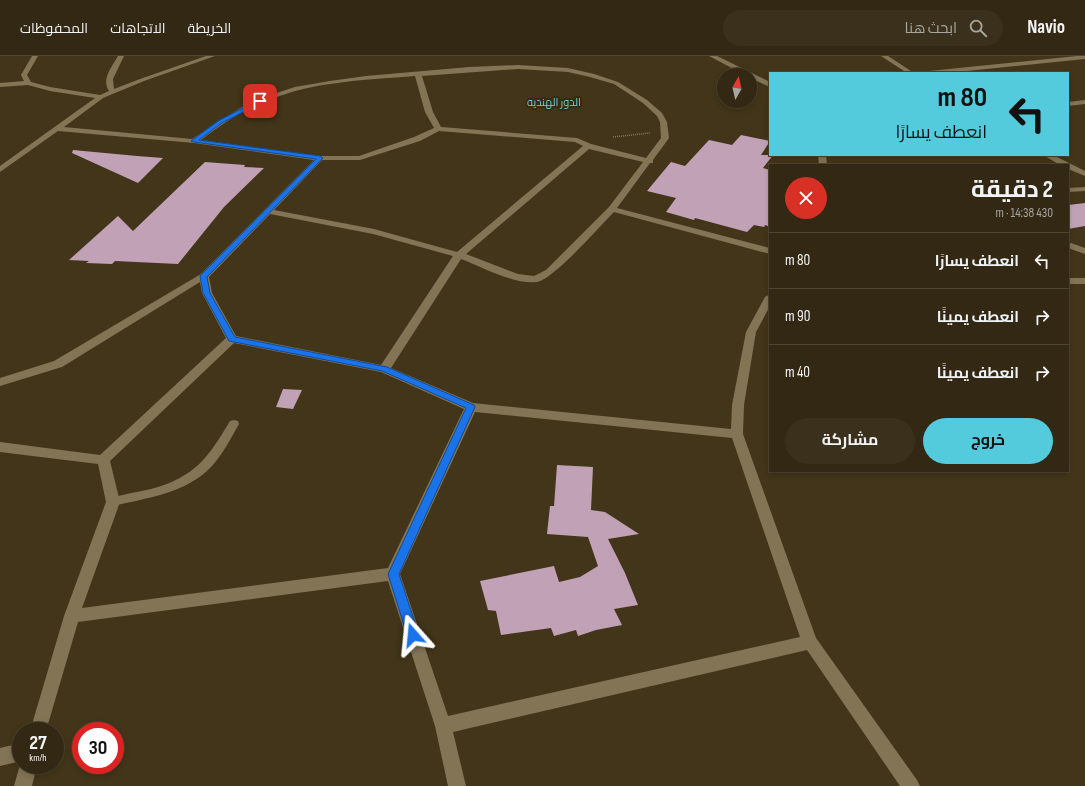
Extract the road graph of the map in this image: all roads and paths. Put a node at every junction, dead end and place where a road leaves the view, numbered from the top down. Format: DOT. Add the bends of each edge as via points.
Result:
graph roads {
  1 [pos="35,56"];
  2 [pos="121,56"];
  3 [pos="212,56"];
  4 [pos="712,56"];
  5 [pos="884,56"];
  6 [pos="1085,57"];
  7 [pos="1006,59"];
  8 [pos="1016,64"];
  9 [pos="909,72"];
  10 [pos="938,72"];
  11 [pos="418,74"];
  12 [pos="28,82"];
  13 [pos="769,84"];
  14 [pos="0,85"];
  15 [pos="113,92"];
  16 [pos="101,97"];
  17 [pos="1084,102"];
  18 [pos="1069,104"];
  19 [pos="56,129"];
  20 [pos="438,129"];
  21 [pos="664,131"];
  22 [pos="609,137"];
  23 [pos="194,141"];
  24 [pos="588,146"];
  25 [pos="1048,156"];
  26 [pos="320,158"];
  27 [pos="650,161"];
  28 [pos="1063,164"];
  29 [pos="1069,167"];
  30 [pos="0,170"];
  31 [pos="1085,174"];
  32 [pos="1085,189"];
  33 [pos="1069,190"];
  34 [pos="612,209"];
  35 [pos="268,211"];
  36 [pos="1069,245"];
  37 [pos="769,251"];
  38 [pos="1085,251"];
  39 [pos="459,255"];
  40 [pos="204,276"];
  41 [pos="1069,281"];
  42 [pos="1085,281"];
  43 [pos="769,299"];
  44 [pos="232,339"];
  45 [pos="384,369"];
  46 [pos="0,382"];
  47 [pos="471,407"];
  48 [pos="234,424"];
  49 [pos="737,434"];
  50 [pos="0,447"];
  51 [pos="103,460"];
  52 [pos="113,502"];
  53 [pos="393,574"];
  54 [pos="72,616"];
  55 [pos="810,642"];
  56 [pos="41,722"];
  57 [pos="443,726"];
  58 [pos="12,754"];
  59 [pos="0,757"];
  60 [pos="26,774"];
  61 [pos="23,786"];
  62 [pos="457,786"];
  63 [pos="910,786"];
  1 -- 12 [label="street" via="24,75"];
  2 -- 15 [label="street" via="109,81"];
  3 -- 15 [label="street"];
  4 -- 13 [label="street"];
  5 -- 9 [label="street"];
  6 -- 8 [label="street"];
  7 -- 8 [label="street"];
  8 -- 10 [label="street"];
  11 -- 20 [label="street" via="429,112"];
  11 -- 21 [label="street" via="518,66 546,67 579,73 617,84 646,102 663,120"];
  11 -- 23 [label="street" via="326,83 278,94 243,108"];
  12 -- 14 [label="street"];
  12 -- 16 [label="street" via="50,89"];
  15 -- 16 [label="street"];
  16 -- 19 [label="street"];
  17 -- 18 [label="street"];
  19 -- 23 [label="street"];
  19 -- 30 [label="street"];
  20 -- 24 [label="street" via="577,140"];
  20 -- 26 [label="street" via="417,139 360,158"];
  21 -- 22 [label="path"];
  21 -- 27 [label="street" via="665,138"];
  23 -- 26 [label="street"];
  24 -- 27 [label="street"];
  24 -- 39 [label="street"];
  25 -- 28 [label="street"];
  26 -- 35 [label="street"];
  27 -- 34 [label="street"];
  29 -- 31 [label="street"];
  32 -- 33 [label="street"];
  34 -- 37 [label="street"];
  34 -- 39 [label="street" via="549,272 536,279 516,277"];
  35 -- 39 [label="street" via="374,232"];
  35 -- 40 [label="street"];
  36 -- 38 [label="street"];
  39 -- 45 [label="street"];
  40 -- 44 [label="street" via="207,293"];
  40 -- 46 [label="street" via="58,364"];
  41 -- 42 [label="street"];
  43 -- 49 [label="street" via="751,332 738,405"];
  44 -- 45 [label="street"];
  44 -- 51 [label="street"];
  45 -- 47 [label="street"];
  47 -- 49 [label="street"];
  47 -- 53 [label="street"];
  48 -- 52 [label="lane" via="208,463 190,477 167,489"];
  49 -- 55 [label="street"];
  50 -- 51 [label="street"];
  51 -- 52 [label="street"];
  52 -- 54 [label="street"];
  53 -- 54 [label="street"];
  53 -- 57 [label="street"];
  54 -- 56 [label="street"];
  55 -- 57 [label="street"];
  55 -- 63 [label="street"];
  57 -- 62 [label="street"];
  58 -- 59 [label="street"];
  60 -- 61 [label="street"];
}
